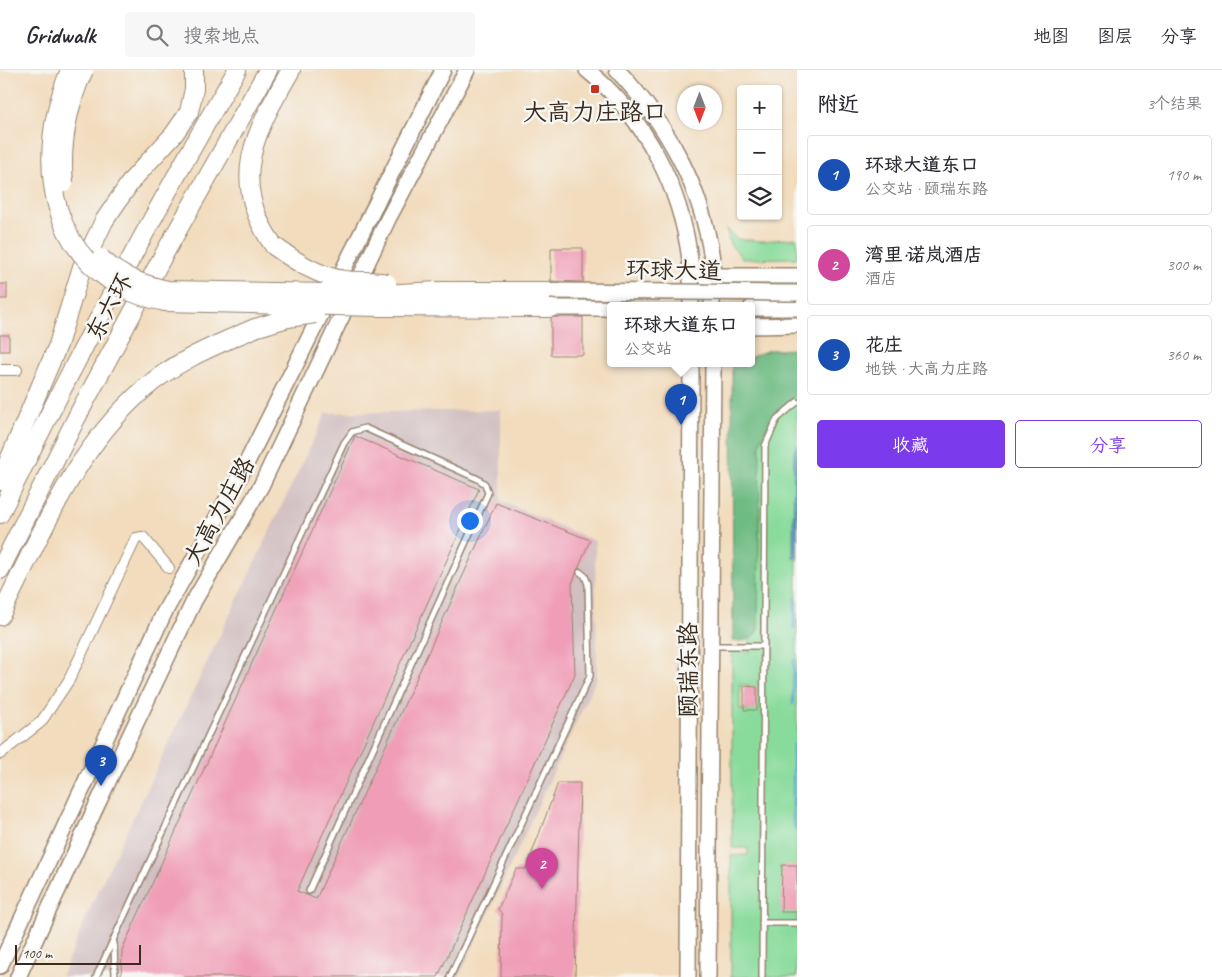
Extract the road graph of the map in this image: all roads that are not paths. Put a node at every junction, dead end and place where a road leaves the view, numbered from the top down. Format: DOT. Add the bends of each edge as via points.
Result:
graph roads {
  1 [pos="70,70"];
  2 [pos="84,70"];
  3 [pos="194,70"];
  4 [pos="236,70"];
  5 [pos="268,70"];
  6 [pos="291,70"];
  7 [pos="443,70"];
  8 [pos="467,70"];
  9 [pos="587,70"];
  10 [pos="617,70"];
  11 [pos="691,276"];
  12 [pos="712,276"];
  13 [pos="797,276"];
  14 [pos="797,294"];
  15 [pos="382,295"];
  16 [pos="550,299"];
  17 [pos="691,302"];
  18 [pos="712,302"];
  19 [pos="607,307"];
  20 [pos="755,308"];
  21 [pos="797,308"];
  22 [pos="797,325"];
  23 [pos="755,326"];
  24 [pos="691,367"];
  25 [pos="713,367"];
  26 [pos="0,370"];
  27 [pos="18,370"];
  28 [pos="797,402"];
  29 [pos="0,482"];
  30 [pos="0,514"];
  31 [pos="170,568"];
  32 [pos="0,570"];
  33 [pos="580,572"];
  34 [pos="0,616"];
  35 [pos="711,646"];
  36 [pos="764,646"];
  37 [pos="0,754"];
  38 [pos="310,890"];
  39 [pos="762,923"];
  40 [pos="797,923"];
  41 [pos="114,941"];
  42 [pos="0,966"];
  43 [pos="18,977"];
  44 [pos="96,977"];
  45 [pos="115,977"];
  46 [pos="450,977"];
  47 [pos="688,977"];
  48 [pos="708,977"];
  49 [pos="762,977"];
  1 -- 15 [label="highway, bridge" via="60,95 54,130 53,187 59,217 74,244 96,270 114,284 139,296 165,302"];
  2 -- 15 [label="highway, bridge" via="72,98 65,134 64,180 69,210 80,234 111,268 138,283 168,290"];
  3 -- 29 [label="highway" via="189,112 174,134 132,180 104,221 82,267 58,345"];
  4 -- 30 [label="highway, 东六环" via="138,246"];
  5 -- 32 [label="highway, 东六环" via="117,342"];
  6 -- 15 [label="highway, bridge" via="251,151 249,178 252,203 262,230 274,246 291,259 324,275"];
  7 -- 42 [label="main road, 大高力庄路" via="240,476 164,614"];
  8 -- 43 [label="main road, 大高力庄路" via="388,219 261,486 194,602"];
  9 -- 11 [label="main road" via="620,102 642,131 664,170 680,208"];
  10 -- 12 [label="main road" via="658,120 700,204"];
  11 -- 12 [label="main road"];
  11 -- 17 [label="main road"];
  12 -- 13 [label="main road"];
  12 -- 18 [label="main road"];
  14 -- 16 [label="main road, 环球大道, bridge"];
  15 -- 16 [label="highway"];
  15 -- 16 [label="highway" via="438,291"];
  15 -- 34 [label="highway, bridge" via="255,328 190,357 143,390 96,440 60,494"];
  16 -- 19 [label="main road, 环球大道"];
  20 -- 21 [label="main road"];
  22 -- 23 [label="main road"];
  24 -- 47 [label="main road, 颐瑞东路"];
  25 -- 35 [label="main road, 颐瑞东路"];
  26 -- 27 [label="street"];
  28 -- 36 [label="lane" via="777,419 765,446"];
  31 -- 37 [label="street" via="143,537 136,538 69,680 41,722"];
  33 -- 46 [label="lane" via="588,584 590,676"];
  35 -- 36 [label="lane"];
  35 -- 48 [label="main road, 颐瑞东路"];
  36 -- 39 [label="lane"];
  38 -- 41 [label="lane" via="487,496 487,487 482,481 368,428 355,430 344,443"];
  39 -- 40 [label="lane"];
  39 -- 49 [label="lane"];
  41 -- 44 [label="lane"];
  41 -- 45 [label="lane"];
}
